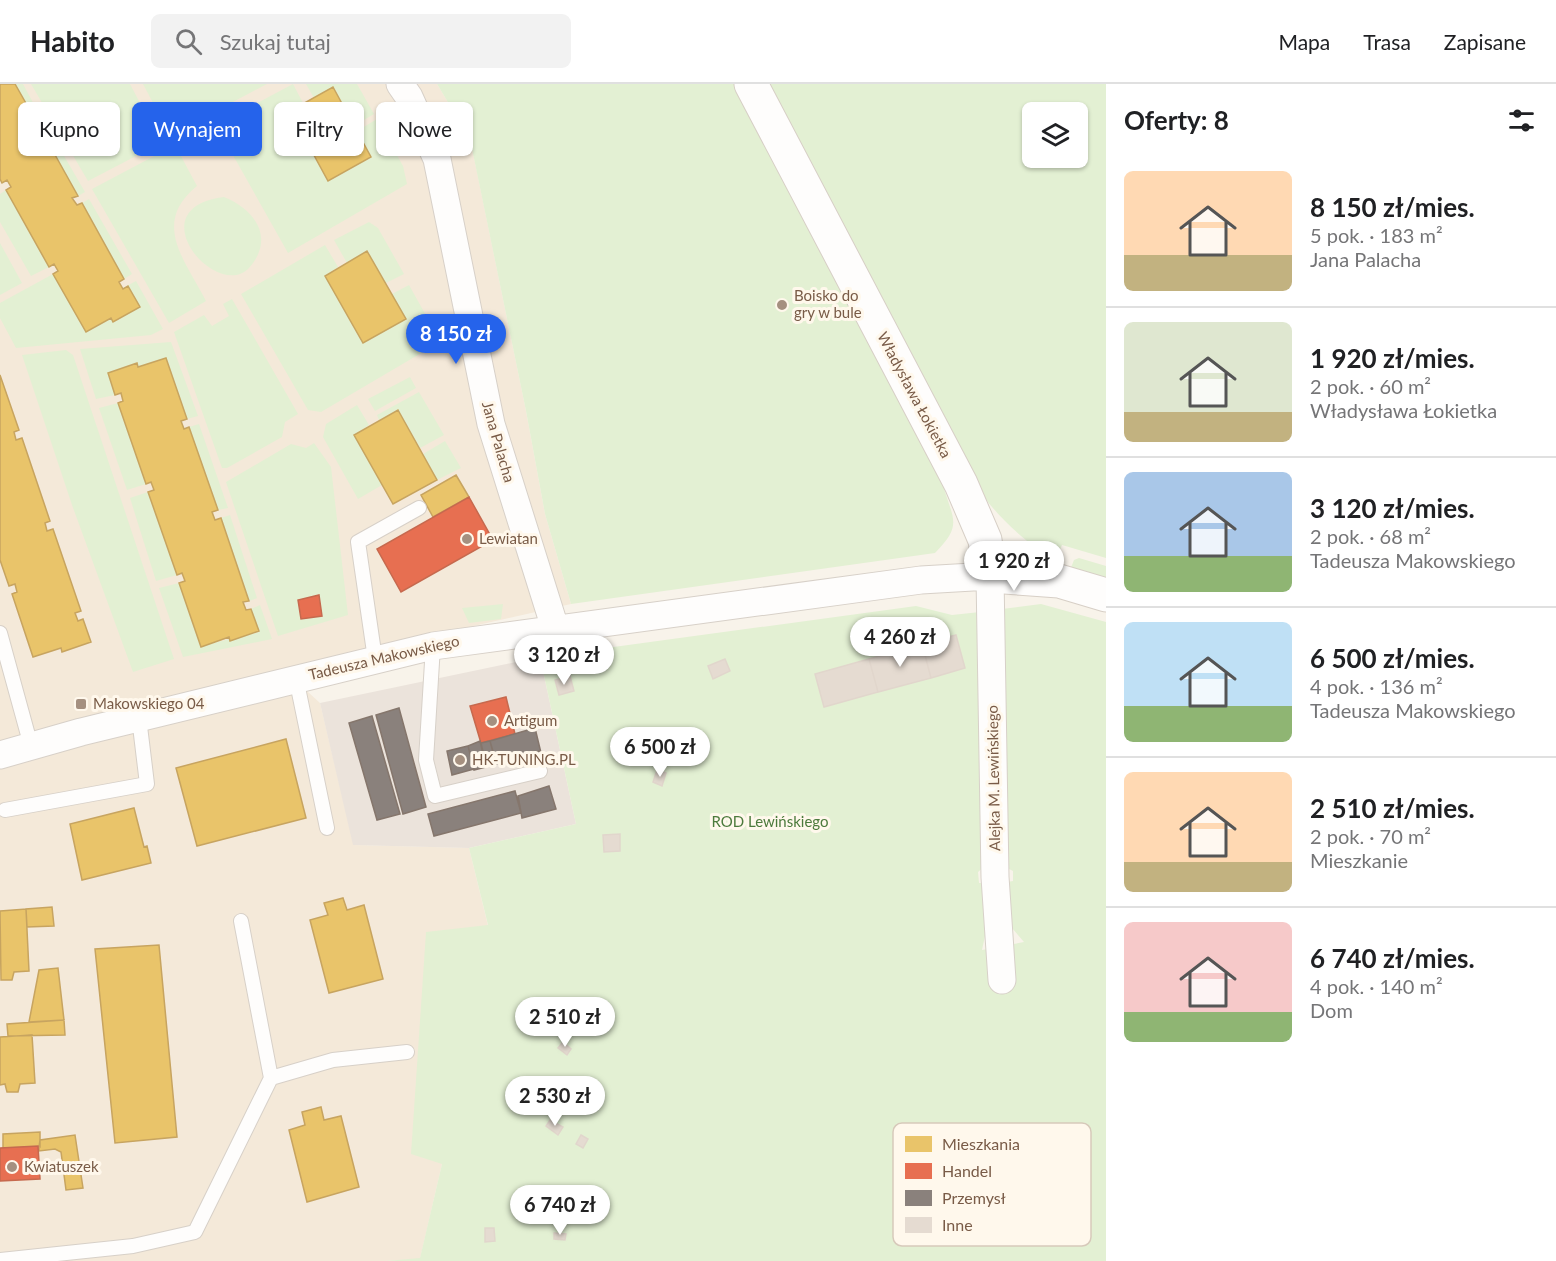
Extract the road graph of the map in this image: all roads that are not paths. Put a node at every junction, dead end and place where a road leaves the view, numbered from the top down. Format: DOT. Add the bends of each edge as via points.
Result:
graph roads {
  1 [pos="400,84"];
  2 [pos="751,84"];
  3 [pos="419,507"];
  4 [pos="990,576"];
  5 [pos="1106,595"];
  6 [pos="555,628"];
  7 [pos="0,633"];
  8 [pos="433,645"];
  9 [pos="375,659"];
  10 [pos="296,678"];
  11 [pos="139,718"];
  12 [pos="31,747"];
  13 [pos="0,755"];
  14 [pos="540,771"];
  15 [pos="5,810"];
  16 [pos="327,828"];
  17 [pos="241,921"];
  18 [pos="1002,980"];
  19 [pos="407,1052"];
  20 [pos="271,1078"];
  21 [pos="0,1260"];
  1 -- 6 [label="street, Jana Palacha" via="437,159 491,424"];
  2 -- 4 [label="street, Władysława Łokietka" via="961,484 985,540"];
  3 -- 9 [label="lane" via="358,542"];
  4 -- 5 [label="street" via="1059,581"];
  4 -- 6 [label="street, Tadeusza Makowskiego" via="921,580"];
  4 -- 18 [label="street, Alejka M. Lewińskiego" via="995,877"];
  6 -- 8 [label="street, Tadeusza Makowskiego"];
  7 -- 12 [label="lane"];
  8 -- 9 [label="street, Tadeusza Makowskiego"];
  8 -- 14 [label="lane" via="426,760 435,796"];
  9 -- 10 [label="street, Tadeusza Makowskiego"];
  10 -- 11 [label="street, Tadeusza Makowskiego"];
  10 -- 16 [label="lane"];
  11 -- 12 [label="street, Tadeusza Makowskiego"];
  11 -- 15 [label="lane" via="147,784"];
  12 -- 13 [label="street, Tadeusza Makowskiego"];
  17 -- 20 [label="lane"];
  19 -- 20 [label="lane" via="333,1060"];
  20 -- 21 [label="lane" via="195,1232 133,1246"];
}
